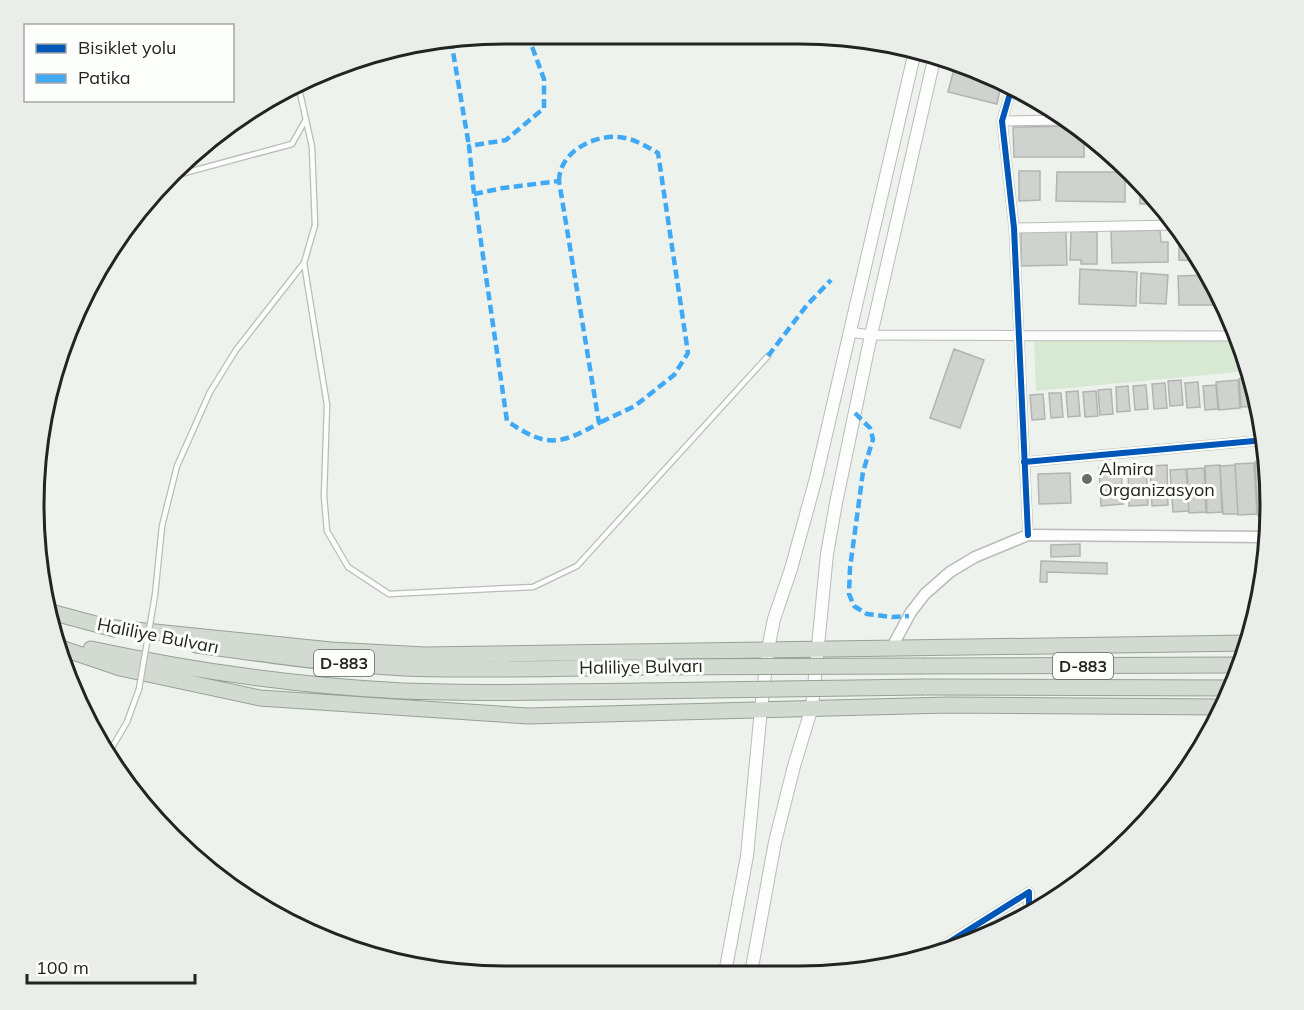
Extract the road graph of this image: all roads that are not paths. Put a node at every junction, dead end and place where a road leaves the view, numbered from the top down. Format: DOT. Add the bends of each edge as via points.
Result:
graph roads {
  1 [pos="913,58"];
  2 [pos="933,64"];
  3 [pos="300,92"];
  4 [pos="1010,94"];
  5 [pos="306,119"];
  6 [pos="1054,120"];
  7 [pos="1002,122"];
  8 [pos="186,173"];
  9 [pos="1166,225"];
  10 [pos="1014,228"];
  11 [pos="304,263"];
  12 [pos="850,332"];
  13 [pos="871,335"];
  14 [pos="1017,335"];
  15 [pos="1228,336"];
  16 [pos="768,356"];
  17 [pos="1256,441"];
  18 [pos="1024,462"];
  19 [pos="1028,535"];
  20 [pos="1260,537"];
  21 [pos="56,614"];
  22 [pos="106,627"];
  23 [pos="1239,643"];
  24 [pos="65,644"];
  25 [pos="892,647"];
  26 [pos="768,649"];
  27 [pos="67,650"];
  28 [pos="819,650"];
  29 [pos="1231,665"];
  30 [pos="1222,688"];
  31 [pos="812,707"];
  32 [pos="1214,707"];
  33 [pos="761,710"];
  34 [pos="112,747"];
  35 [pos="1029,906"];
  36 [pos="953,940"];
  37 [pos="726,966"];
  38 [pos="752,966"];
  1 -- 12 [label="main road"];
  2 -- 13 [label="main road"];
  3 -- 5 [label="lane"];
  4 -- 7 [label="street"];
  5 -- 8 [label="lane" via="292,144"];
  5 -- 11 [label="lane" via="312,147 315,225"];
  6 -- 7 [label="street"];
  7 -- 10 [label="street"];
  9 -- 10 [label="street"];
  10 -- 14 [label="street"];
  11 -- 16 [label="lane" via="327,405 327,531 348,567 389,594 533,587 577,566"];
  11 -- 34 [label="lane, bridge" via="236,350 210,392 177,466 162,526 139,689"];
  12 -- 13 [label="street"];
  12 -- 26 [label="main road" via="816,478"];
  13 -- 14 [label="street"];
  13 -- 28 [label="main road" via="829,544"];
  14 -- 15 [label="street"];
  14 -- 18 [label="street"];
  17 -- 18 [label="street"];
  18 -- 19 [label="street"];
  19 -- 20 [label="street"];
  19 -- 25 [label="street" via="950,572 911,612"];
  21 -- 22 [label="highway, Haliliye Bulvarı / D-883"];
  22 -- 26 [label="highway" via="331,650 424,655"];
  22 -- 29 [label="highway, Haliliye Bulvarı / D-883, bridge" via="183,643 402,668"];
  23 -- 25 [label="highway"];
  24 -- 30 [label="highway, Haliliye Bulvarı / D-883, bridge" via="175,667 300,683 400,690 498,693 924,687"];
  25 -- 28 [label="highway"];
  26 -- 28 [label="highway"];
  26 -- 33 [label="main road"];
  27 -- 33 [label="highway" via="120,668 260,698 528,716"];
  28 -- 31 [label="main road"];
  31 -- 32 [label="highway"];
  31 -- 33 [label="highway"];
  31 -- 38 [label="main road" via="775,842"];
  33 -- 37 [label="main road" via="747,856"];
  35 -- 36 [label="street" via="1029,892"];
}
